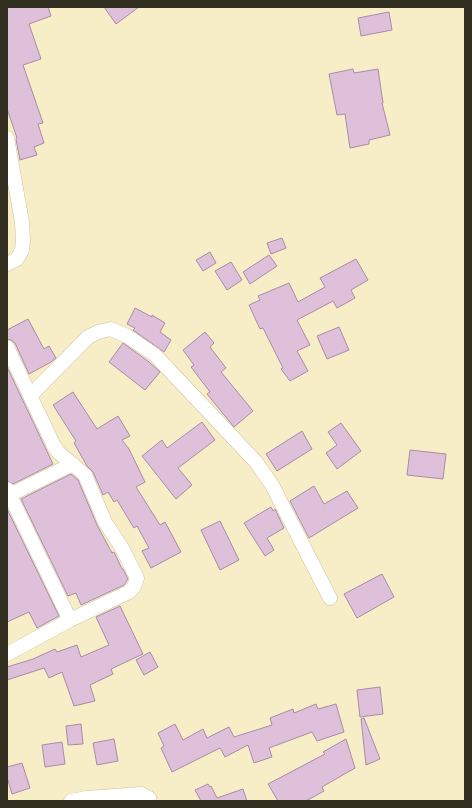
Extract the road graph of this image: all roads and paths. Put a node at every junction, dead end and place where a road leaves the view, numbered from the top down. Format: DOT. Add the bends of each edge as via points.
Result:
graph roads {
  1 [pos="7,138"];
  2 [pos="7,264"];
  3 [pos="7,347"];
  4 [pos="31,395"];
  5 [pos="73,464"];
  6 [pos="8,493"];
  7 [pos="330,598"];
  8 [pos="70,620"];
  9 [pos="7,654"];
  10 [pos="149,798"];
  11 [pos="71,801"];
  1 -- 2 [label="street" via="23,240 22,250 17,259"];
  3 -- 4 [label="street"];
  4 -- 5 [label="street" via="54,446"];
  4 -- 7 [label="street" via="88,337 98,332 110,329 127,336 155,355 256,462 272,485"];
  5 -- 6 [label="street"];
  5 -- 8 [label="street" via="84,475 105,522 137,578 134,587 128,592"];
  6 -- 8 [label="street"];
  8 -- 9 [label="street"];
  10 -- 11 [label="street" via="141,794"];
}
